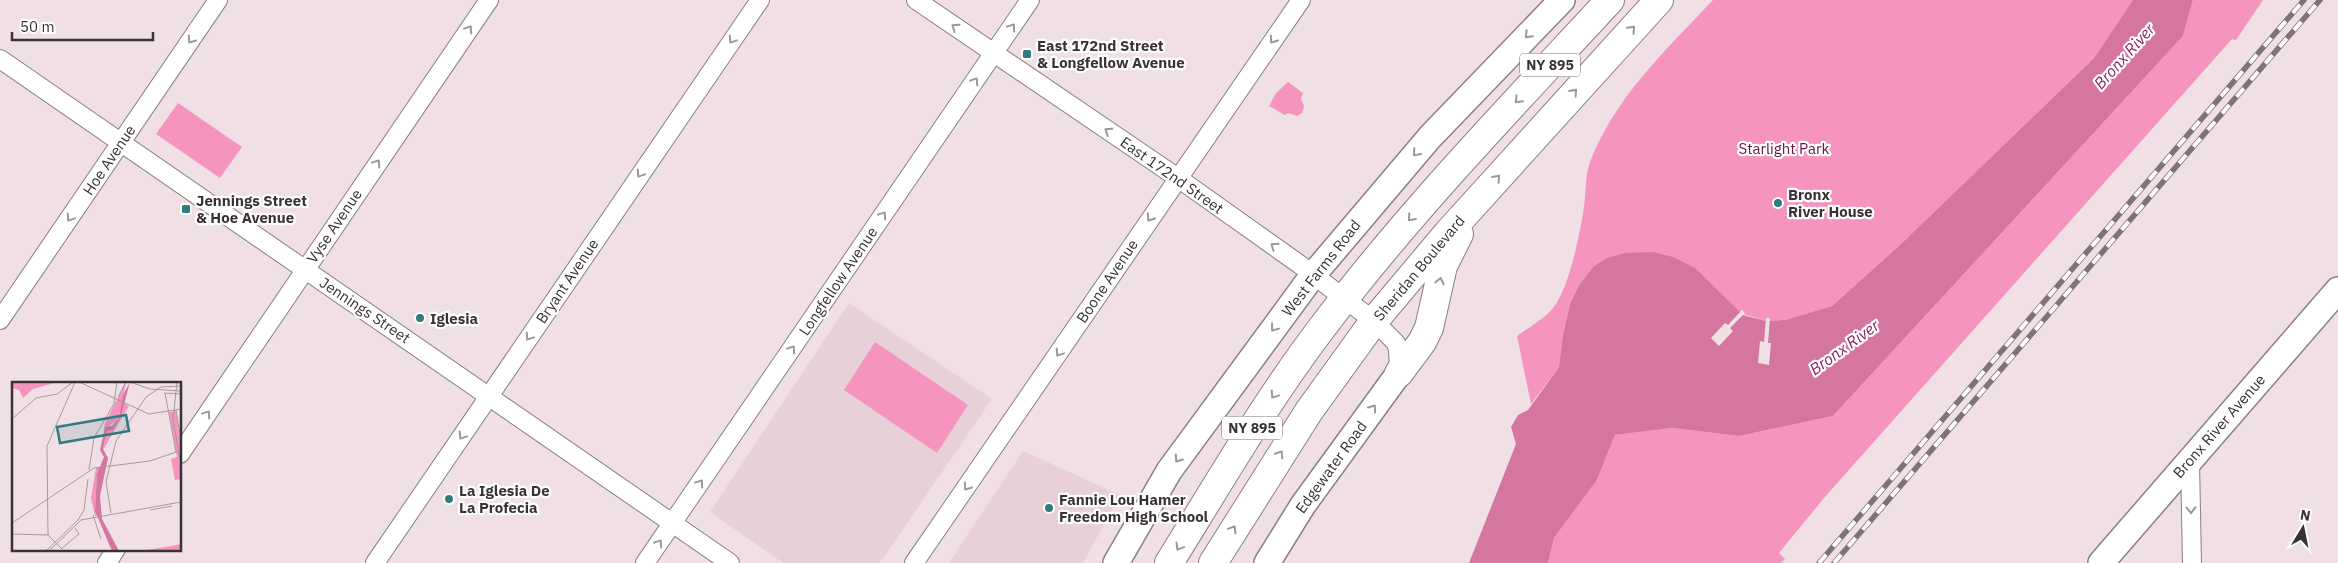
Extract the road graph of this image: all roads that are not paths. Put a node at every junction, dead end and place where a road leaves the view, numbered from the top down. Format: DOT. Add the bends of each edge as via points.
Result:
graph roads {
  1 [pos="218,0"];
  2 [pos="489,0"];
  3 [pos="760,0"];
  4 [pos="916,0"];
  5 [pos="1030,0"];
  6 [pos="1301,0"];
  7 [pos="1562,0"];
  8 [pos="1610,0"];
  9 [pos="1659,0"];
  10 [pos="994,54"];
  11 [pos="0,59"];
  12 [pos="120,143"];
  13 [pos="1178,178"];
  14 [pos="1476,202"];
  15 [pos="305,269"];
  16 [pos="1314,275"];
  17 [pos="2338,290"];
  18 [pos="1345,299"];
  19 [pos="0,320"];
  20 [pos="1374,321"];
  21 [pos="1399,373"];
  22 [pos="489,395"];
  23 [pos="181,453"];
  24 [pos="2190,461"];
  25 [pos="672,523"];
  26 [pos="115,550"];
  27 [pos="107,563"];
  28 [pos="375,563"];
  29 [pos="646,563"];
  30 [pos="730,563"];
  31 [pos="914,563"];
  32 [pos="1116,563"];
  33 [pos="1169,563"];
  34 [pos="1213,563"];
  35 [pos="1267,563"];
  36 [pos="2101,563"];
  37 [pos="2192,563"];
  1 -- 12 [label="street, Hoe Avenue, one-way"];
  15 -- 2 [label="street, Vyse Avenue, one-way"];
  3 -- 22 [label="street, Bryant Avenue, one-way"];
  10 -- 4 [label="street, East 172nd Street, one-way"];
  10 -- 5 [label="street, Longfellow Avenue, one-way"];
  6 -- 13 [label="street, Boone Avenue, one-way"];
  7 -- 16 [label="street, West Farms Road, one-way" via="1430,137"];
  8 -- 18 [label="main road, NY 895, one-way" via="1397,233"];
  14 -- 9 [label="main road, Sheridan Boulevard / NY 895, one-way"];
  13 -- 10 [label="street, East 172nd Street, one-way"];
  25 -- 10 [label="street, Longfellow Avenue, one-way"];
  11 -- 12 [label="street, Jennings Street"];
  12 -- 15 [label="street, Jennings Street"];
  12 -- 19 [label="street, Hoe Avenue, one-way"];
  16 -- 13 [label="street, East 172nd Street, one-way"];
  13 -- 31 [label="street, Boone Avenue, one-way"];
  14 -- 20 [label="main road, Sheridan Boulevard / NY 895"];
  21 -- 14 [label="main road, one-way" via="1426,335 1443,266"];
  15 -- 22 [label="street, Jennings Street"];
  23 -- 15 [label="street, Vyse Avenue, one-way"];
  16 -- 18 [label="street, East 172nd Street"];
  16 -- 32 [label="street, West Farms Road, one-way" via="1169,471"];
  17 -- 24 [label="street, Bronx River Avenue"];
  18 -- 20 [label="street, East 172nd Street"];
  18 -- 33 [label="main road, NY 895, one-way" via="1254,424"];
  20 -- 21 [label="street, East 172nd Street" via="1396,343"];
  34 -- 20 [label="main road, Sheridan Boulevard / NY 895, one-way" via="1288,442"];
  35 -- 21 [label="street, Edgewater Road, one-way" via="1303,504"];
  22 -- 25 [label="street, Jennings Street"];
  22 -- 28 [label="street, Bryant Avenue, one-way"];
  24 -- 36 [label="street, Bronx River Avenue"];
  24 -- 37 [label="street, one-way"];
  29 -- 25 [label="street, Longfellow Avenue, one-way"];
  25 -- 30 [label="street, Jennings Street"];
  26 -- 27 [label="street"];
}
